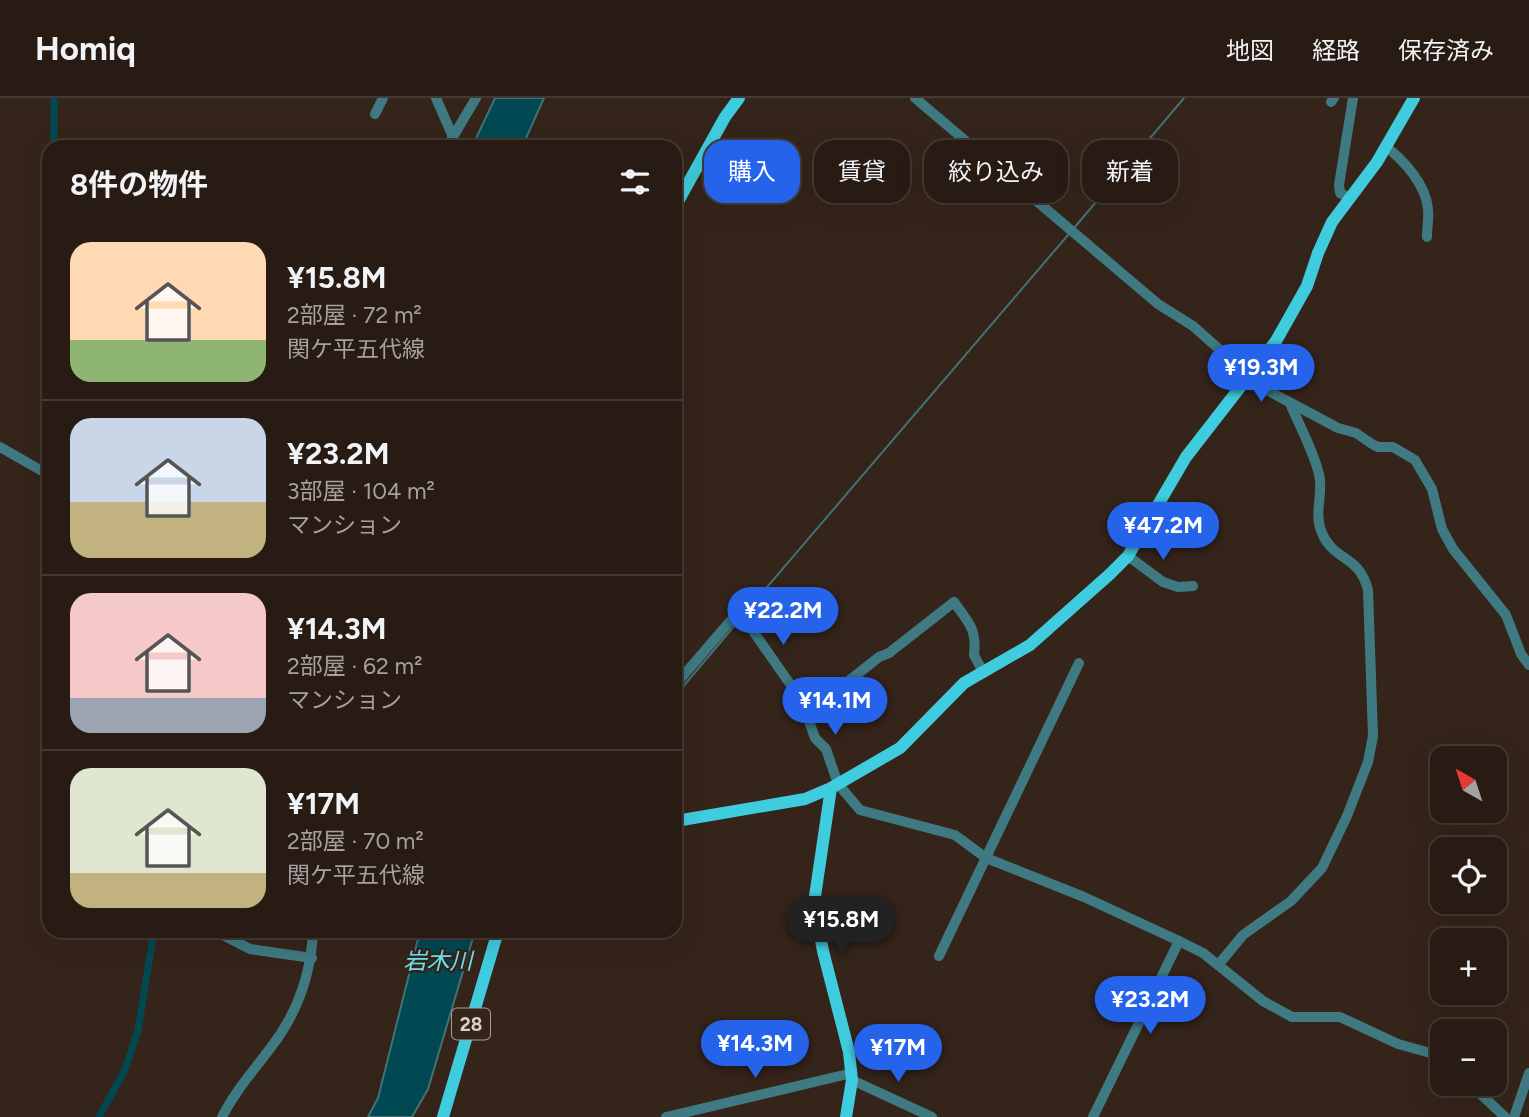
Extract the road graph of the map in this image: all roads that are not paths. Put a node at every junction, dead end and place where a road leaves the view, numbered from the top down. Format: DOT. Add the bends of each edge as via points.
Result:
graph roads {
  1 [pos="383,98"];
  2 [pos="436,98"];
  3 [pos="476,98"];
  4 [pos="739,98"];
  5 [pos="915,98"];
  6 [pos="1353,98"];
  7 [pos="1414,98"];
  8 [pos="375,114"];
  9 [pos="453,136"];
  10 [pos="451,140"];
  11 [pos="1385,146"];
  12 [pos="682,194"];
  13 [pos="1350,198"];
  14 [pos="1427,237"];
  15 [pos="1249,378"];
  16 [pos="1290,402"];
  17 [pos="0,447"];
  18 [pos="42,471"];
  19 [pos="1128,555"];
  20 [pos="1193,586"];
  21 [pos="1079,663"];
  22 [pos="1529,665"];
  23 [pos="983,672"];
  24 [pos="682,677"];
  25 [pos="802,701"];
  26 [pos="834,786"];
  27 [pos="682,820"];
  28 [pos="986,858"];
  29 [pos="229,938"];
  30 [pos="313,938"];
  31 [pos="496,938"];
  32 [pos="1179,941"];
  33 [pos="939,956"];
  34 [pos="312,958"];
  35 [pos="1219,964"];
  36 [pos="1430,1053"];
  37 [pos="1529,1073"];
  38 [pos="852,1076"];
  39 [pos="1483,1096"];
  40 [pos="222,1117"];
  41 [pos="443,1117"];
  42 [pos="666,1117"];
  43 [pos="846,1117"];
  44 [pos="932,1117"];
  45 [pos="1093,1117"];
  46 [pos="1505,1117"];
  47 [pos="1514,1117"];
  1 -- 8 [label="street"];
  2 -- 9 [label="street"];
  3 -- 9 [label="street"];
  4 -- 12 [label="main road"];
  5 -- 15 [label="street" via="1158,304 1193,326"];
  6 -- 13 [label="street" via="1339,185 1340,193"];
  7 -- 11 [label="main road"];
  9 -- 10 [label="street"];
  11 -- 13 [label="main road"];
  11 -- 14 [label="street" via="1401,158 1423,192"];
  13 -- 15 [label="main road" via="1323,240 1307,286 1284,328"];
  15 -- 16 [label="street"];
  15 -- 19 [label="main road" via="1186,457"];
  16 -- 22 [label="street" via="1378,447 1393,447 1415,460 1432,489 1441,529 1506,615"];
  16 -- 35 [label="street" via="1320,475 1320,530 1337,553 1355,563 1366,582 1373,736 1348,816 1322,868 1291,901 1243,935"];
  17 -- 18 [label="street"];
  19 -- 20 [label="street" via="1163,582"];
  19 -- 23 [label="main road" via="1030,645"];
  21 -- 28 [label="street"];
  23 -- 25 [label="street" via="974,655 973,628 954,602 831,695"];
  23 -- 26 [label="main road" via="957,689 900,748"];
  24 -- 25 [label="street" via="739,611"];
  25 -- 26 [label="street" via="815,738 826,749"];
  26 -- 27 [label="main road" via="805,799"];
  26 -- 28 [label="street" via="865,814 955,835"];
  26 -- 38 [label="main road" via="814,903"];
  28 -- 32 [label="street"];
  28 -- 33 [label="street"];
  29 -- 34 [label="street" via="250,949"];
  30 -- 34 [label="street"];
  31 -- 41 [label="main road, 28"];
  32 -- 35 [label="street"];
  32 -- 45 [label="street"];
  34 -- 40 [label="street" via="301,995 274,1043"];
  35 -- 36 [label="street" via="1292,1017 1340,1017 1398,1044"];
  37 -- 47 [label="street"];
  38 -- 42 [label="street"];
  38 -- 43 [label="main road"];
  38 -- 44 [label="street"];
  39 -- 46 [label="street"];
}
